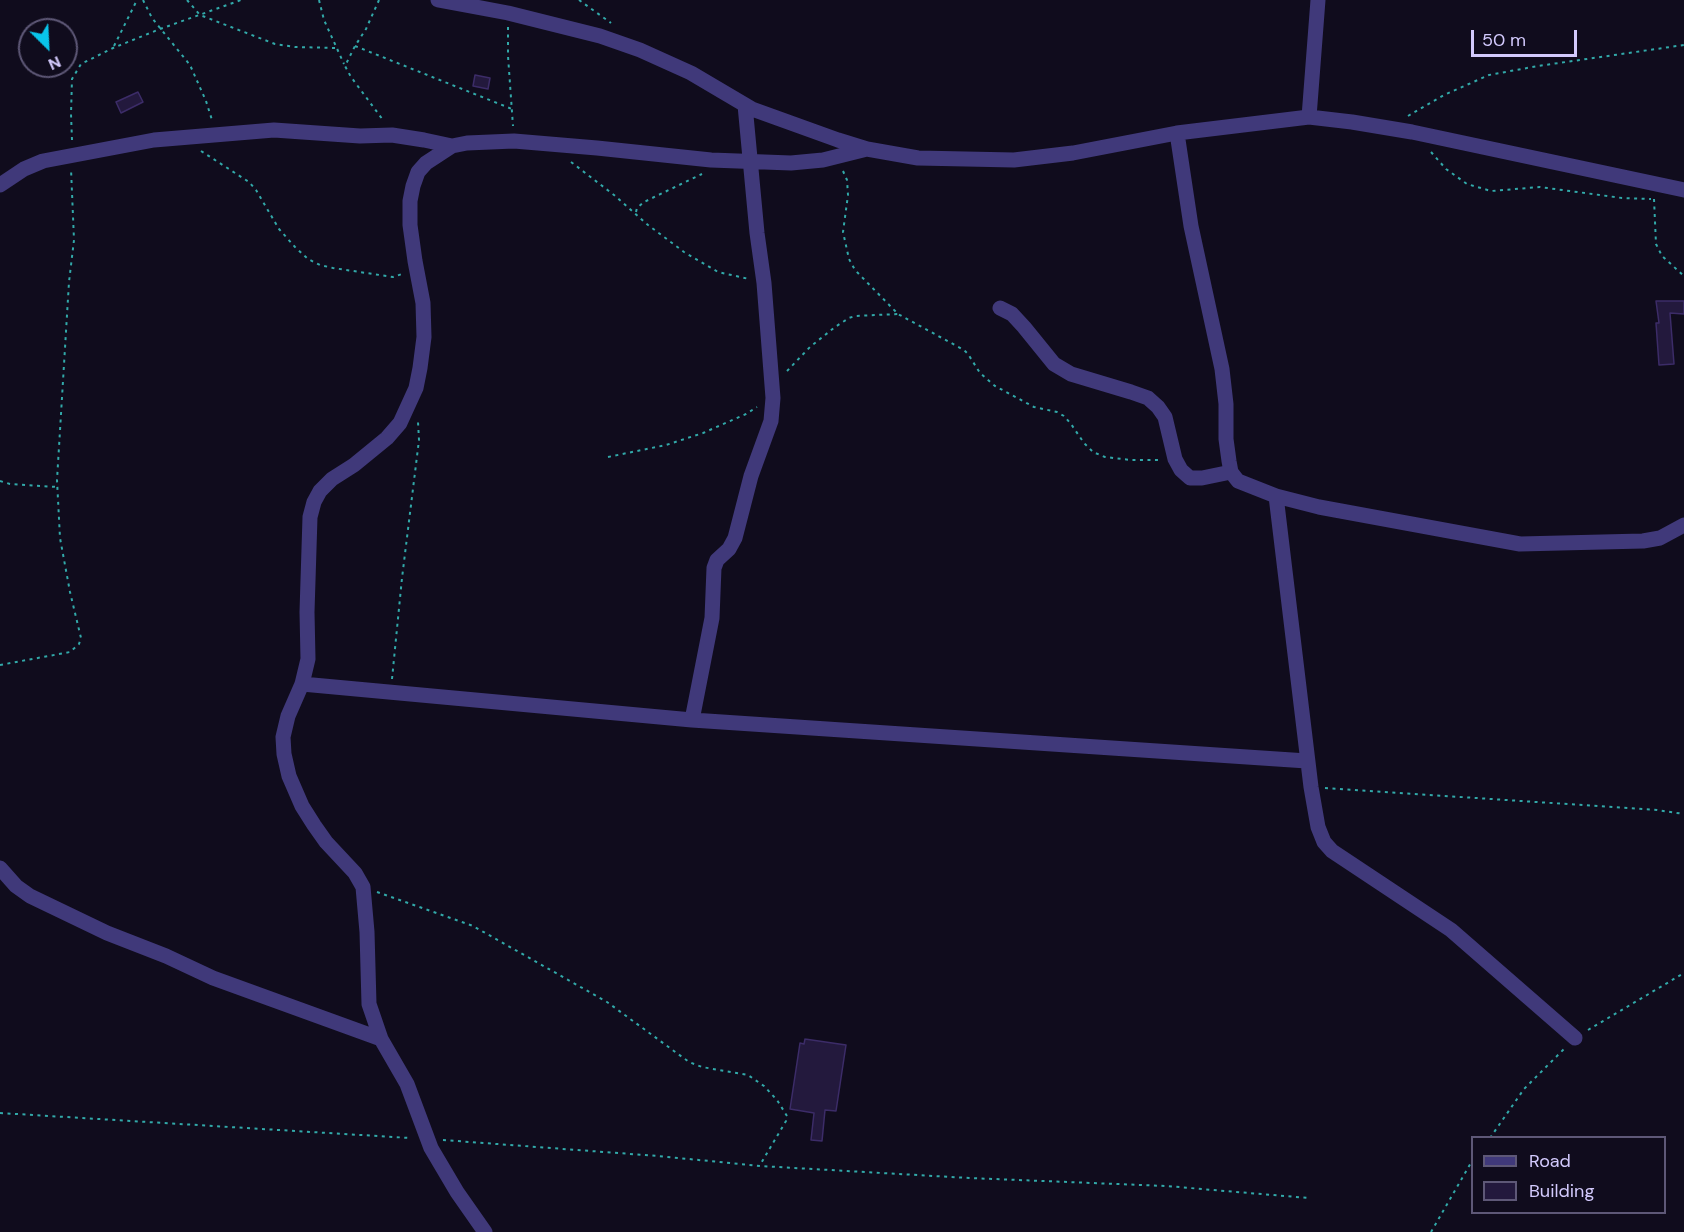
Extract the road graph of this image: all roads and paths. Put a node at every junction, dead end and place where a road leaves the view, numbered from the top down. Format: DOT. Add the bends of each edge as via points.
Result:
graph roads {
  1 [pos="136,0"];
  2 [pos="143,0"];
  3 [pos="187,0"];
  4 [pos="241,0"];
  5 [pos="319,0"];
  6 [pos="379,0"];
  7 [pos="438,0"];
  8 [pos="1318,0"];
  9 [pos="508,13"];
  10 [pos="200,15"];
  11 [pos="160,29"];
  12 [pos="1684,45"];
  13 [pos="355,46"];
  14 [pos="113,48"];
  15 [pos="337,48"];
  16 [pos="345,66"];
  17 [pos="745,105"];
  18 [pos="512,109"];
  19 [pos="1309,117"];
  20 [pos="1386,128"];
  21 [pos="1412,132"];
  22 [pos="1177,133"];
  23 [pos="216,134"];
  24 [pos="392,135"];
  25 [pos="514,141"];
  26 [pos="452,146"];
  27 [pos="867,149"];
  28 [pos="200,150"];
  29 [pos="73,154"];
  30 [pos="837,157"];
  31 [pos="568,160"];
  32 [pos="718,160"];
  33 [pos="750,161"];
  34 [pos="0,185"];
  35 [pos="1684,190"];
  36 [pos="636,213"];
  37 [pos="416,270"];
  38 [pos="1684,276"];
  39 [pos="764,283"];
  40 [pos="1000,308"];
  41 [pos="898,314"];
  42 [pos="772,392"];
  43 [pos="418,419"];
  44 [pos="608,457"];
  45 [pos="1175,459"];
  46 [pos="1231,472"];
  47 [pos="0,481"];
  48 [pos="58,487"];
  49 [pos="1276,496"];
  50 [pos="1684,525"];
  51 [pos="0,665"];
  52 [pos="302,684"];
  53 [pos="391,693"];
  54 [pos="692,720"];
  55 [pos="1307,761"];
  56 [pos="1311,787"];
  57 [pos="1684,814"];
  58 [pos="0,868"];
  59 [pos="363,887"];
  60 [pos="1575,1038"];
  61 [pos="381,1039"];
  62 [pos="0,1113"];
  63 [pos="428,1139"];
  64 [pos="1471,1164"];
  65 [pos="760,1166"];
  66 [pos="1309,1198"];
  67 [pos="485,1232"];
  68 [pos="1431,1232"];
  1 -- 14 [label="path"];
  2 -- 11 [label="path"];
  3 -- 10 [label="path"];
  4 -- 10 [label="path"];
  5 -- 15 [label="path"];
  6 -- 13 [label="path"];
  7 -- 9 [label="street"];
  8 -- 19 [label="street"];
  9 -- 17 [label="street" via="640,50"];
  9 -- 18 [label="path"];
  10 -- 11 [label="path"];
  10 -- 15 [label="path" via="275,44"];
  11 -- 14 [label="path"];
  11 -- 23 [label="path" via="190,65"];
  12 -- 20 [label="path" via="1489,75"];
  13 -- 16 [label="path"];
  13 -- 18 [label="path"];
  14 -- 29 [label="path" via="81,64 72,79"];
  15 -- 16 [label="path"];
  16 -- 24 [label="path"];
  17 -- 27 [label="street"];
  17 -- 33 [label="street"];
  18 -- 25 [label="path"];
  19 -- 20 [label="street"];
  19 -- 22 [label="street"];
  20 -- 21 [label="street"];
  21 -- 35 [label="street"];
  21 -- 38 [label="path" via="1446,169 1467,184 1491,191 1540,188 1654,199 1656,243 1662,256"];
  22 -- 27 [label="street" via="1014,160 918,158"];
  22 -- 46 [label="street" via="1191,226 1222,369"];
  23 -- 24 [label="street" via="274,130"];
  23 -- 29 [label="street"];
  24 -- 26 [label="street"];
  25 -- 26 [label="street"];
  25 -- 32 [label="street"];
  26 -- 37 [label="street" via="426,163 413,186 410,225"];
  27 -- 30 [label="street"];
  28 -- 37 [label="path" via="249,182 279,229 308,259 327,267 393,277"];
  29 -- 34 [label="street" via="43,161"];
  29 -- 48 [label="path" via="70,176 74,240"];
  30 -- 33 [label="street" via="792,163"];
  30 -- 41 [label="path" via="847,180 843,232 849,259"];
  31 -- 36 [label="path"];
  32 -- 33 [label="street"];
  32 -- 36 [label="path" via="697,177 644,202"];
  33 -- 39 [label="street"];
  36 -- 39 [label="path" via="709,267"];
  37 -- 52 [label="street" via="423,303 424,337 416,388 400,423 387,438 332,479 314,502 310,517 308,659"];
  39 -- 42 [label="street"];
  40 -- 45 [label="street" via="1012,314 1054,364 1071,374 1148,398 1158,406 1165,417"];
  41 -- 42 [label="path" via="849,318 810,347"];
  41 -- 45 [label="path" via="964,350 995,386 1034,407 1064,416 1093,452 1131,460"];
  42 -- 44 [label="path" via="746,414 703,433"];
  42 -- 54 [label="street" via="771,421 751,476 739,526 729,549 714,568 712,618"];
  43 -- 53 [label="path" via="419,440"];
  45 -- 46 [label="street" via="1190,478"];
  46 -- 49 [label="street" via="1238,481"];
  47 -- 48 [label="path"];
  48 -- 51 [label="path" via="60,538 80,644 70,652"];
  49 -- 50 [label="street" via="1520,544 1643,542"];
  49 -- 55 [label="street"];
  52 -- 53 [label="street"];
  52 -- 59 [label="street" via="283,737 289,776 314,825"];
  53 -- 54 [label="street"];
  54 -- 55 [label="street"];
  55 -- 56 [label="street"];
  56 -- 57 [label="path"];
  56 -- 60 [label="street" via="1318,827 1332,851 1451,930"];
  58 -- 61 [label="street" via="30,896 107,933 213,978"];
  59 -- 61 [label="street" via="369,1004"];
  59 -- 65 [label="path" via="473,926 607,1002 689,1062 748,1076 764,1086 787,1116"];
  61 -- 63 [label="street" via="407,1084"];
  62 -- 63 [label="path"];
  63 -- 65 [label="path"];
  63 -- 67 [label="street"];
  64 -- 68 [label="path"];
  65 -- 66 [label="path" via="1166,1186"];
}
